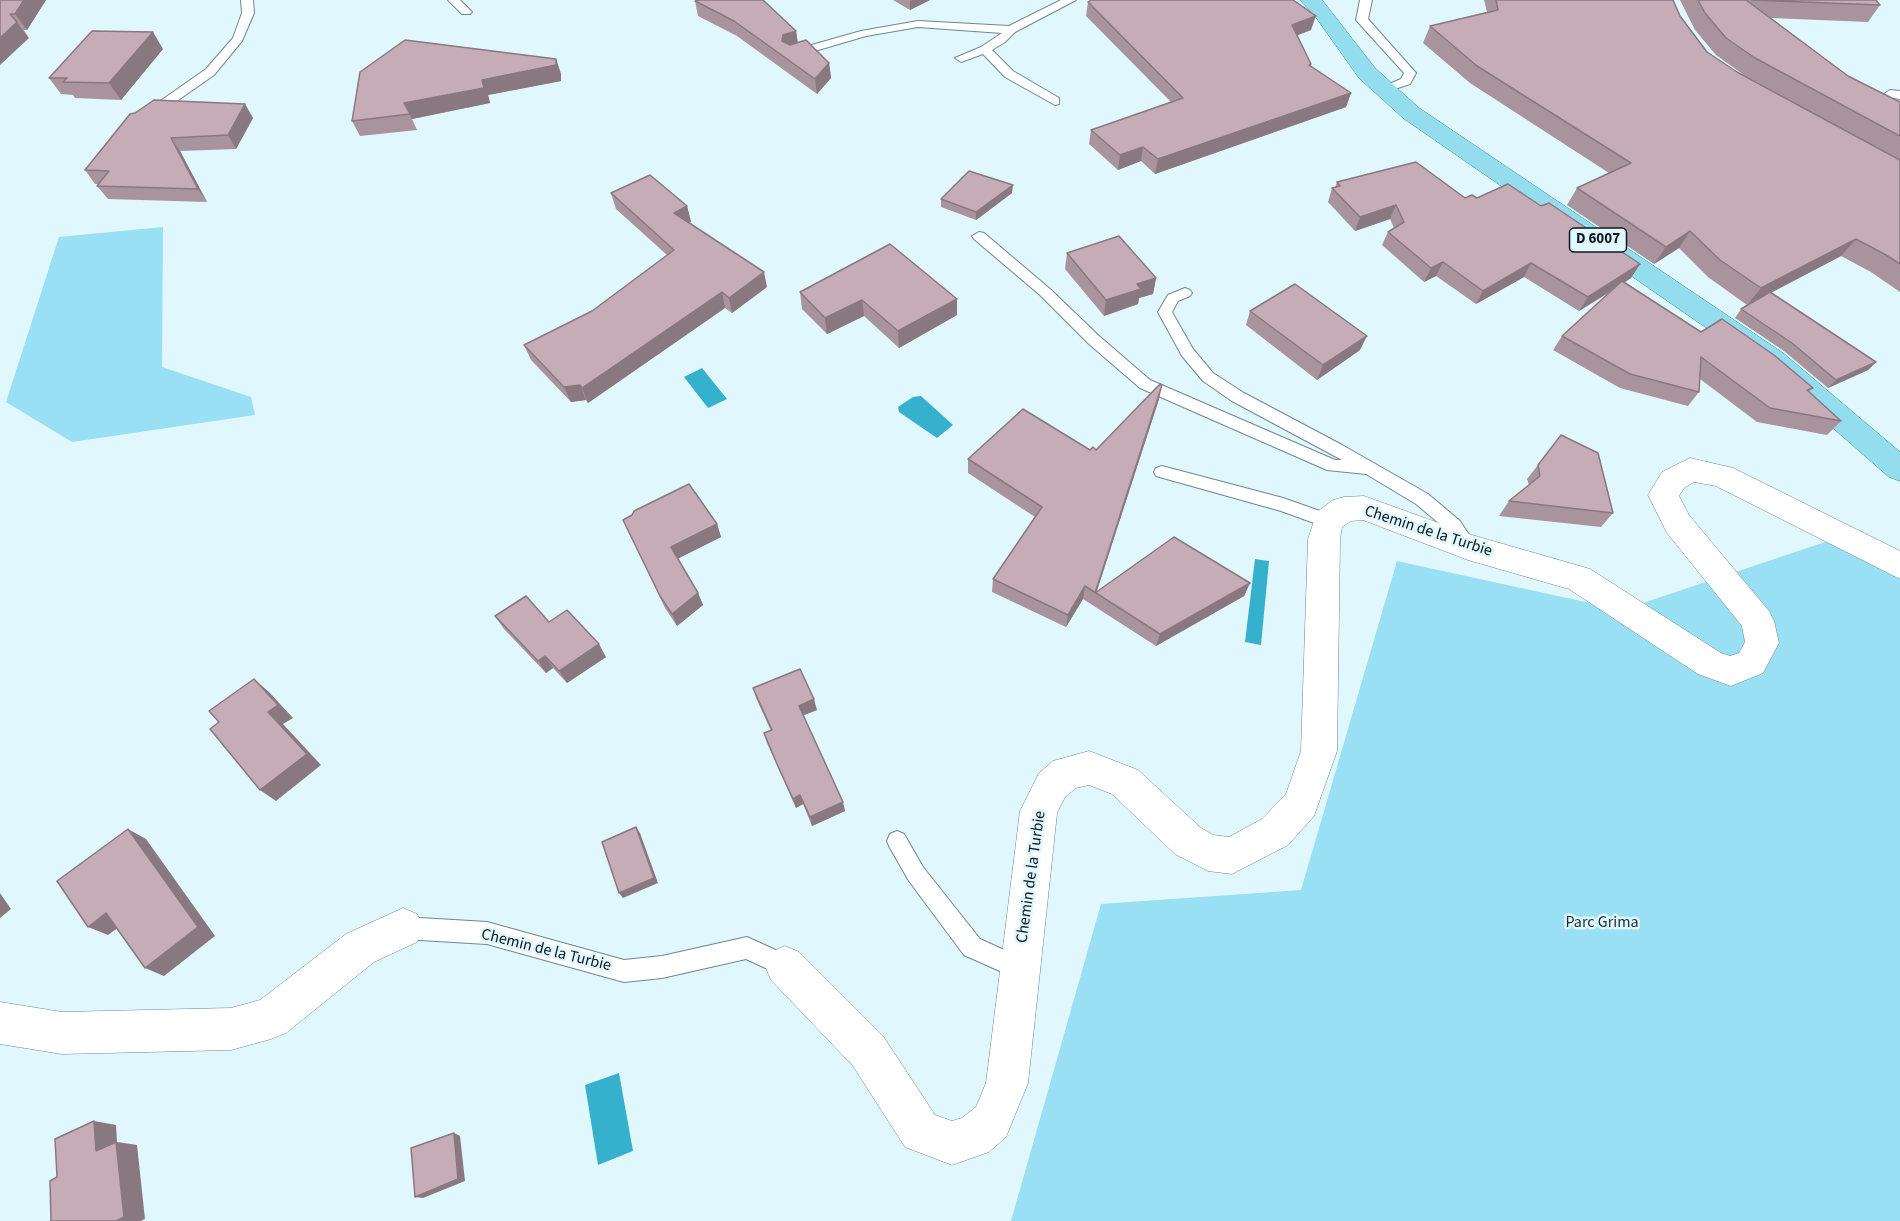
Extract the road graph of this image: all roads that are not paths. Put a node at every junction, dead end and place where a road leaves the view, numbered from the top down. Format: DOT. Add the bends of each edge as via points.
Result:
graph roads {
  1 [pos="247,0"];
  2 [pos="454,0"];
  3 [pos="1070,0"];
  4 [pos="1310,0"];
  5 [pos="1366,0"];
  6 [pos="466,12"];
  7 [pos="1011,30"];
  8 [pos="985,49"];
  9 [pos="790,54"];
  10 [pos="961,58"];
  11 [pos="1383,89"];
  12 [pos="1055,101"];
  13 [pos="139,122"];
  14 [pos="980,237"];
  15 [pos="1185,292"];
  16 [pos="1367,468"];
  17 [pos="1900,469"];
  18 [pos="1162,472"];
  19 [pos="1328,521"];
  20 [pos="1468,547"];
  21 [pos="1900,566"];
  22 [pos="897,841"];
  23 [pos="403,928"];
  24 [pos="785,966"];
  25 [pos="1020,969"];
  26 [pos="0,1023"];
  1 -- 13 [label="lane" via="248,13 238,39 210,72"];
  2 -- 6 [label="lane"];
  3 -- 7 [label="lane"];
  4 -- 11 [label="main road, D 6007"];
  5 -- 11 [label="lane" via="1362,20 1410,73 1406,81"];
  7 -- 8 [label="lane"];
  7 -- 9 [label="lane" via="918,24 865,33"];
  8 -- 10 [label="lane"];
  8 -- 12 [label="lane" via="1009,74"];
  11 -- 17 [label="main road, D 6007" via="1435,132 1773,360"];
  14 -- 16 [label="lane" via="1145,384 1333,466"];
  15 -- 16 [label="lane" via="1173,298 1166,312 1187,352 1208,377"];
  16 -- 20 [label="lane" via="1422,499 1454,526"];
  18 -- 19 [label="lane"];
  19 -- 20 [label="street, Chemin de la Turbie" via="1344,509 1364,508"];
  19 -- 25 [label="street, Chemin de la Turbie" via="1324,539 1319,751 1301,804 1275,832 1232,856 1208,853 1188,841 1125,782 1089,768 1066,772 1052,785 1039,812"];
  20 -- 21 [label="street, Chemin de la Turbie" via="1579,578 1710,664 1731,671 1750,663 1762,643 1757,621 1678,524 1663,495 1672,480 1690,470 1722,476"];
  22 -- 25 [label="lane" via="916,874 972,947"];
  23 -- 24 [label="lane, Chemin de la Turbie" via="487,933 624,971 662,967 747,948"];
  23 -- 26 [label="street, Chemin de la Turbie" via="360,948 271,1018 231,1029 62,1033"];
  24 -- 25 [label="street, Chemin de la Turbie" via="868,1051 921,1132 952,1143 974,1137 991,1122 1007,1083"];
}
